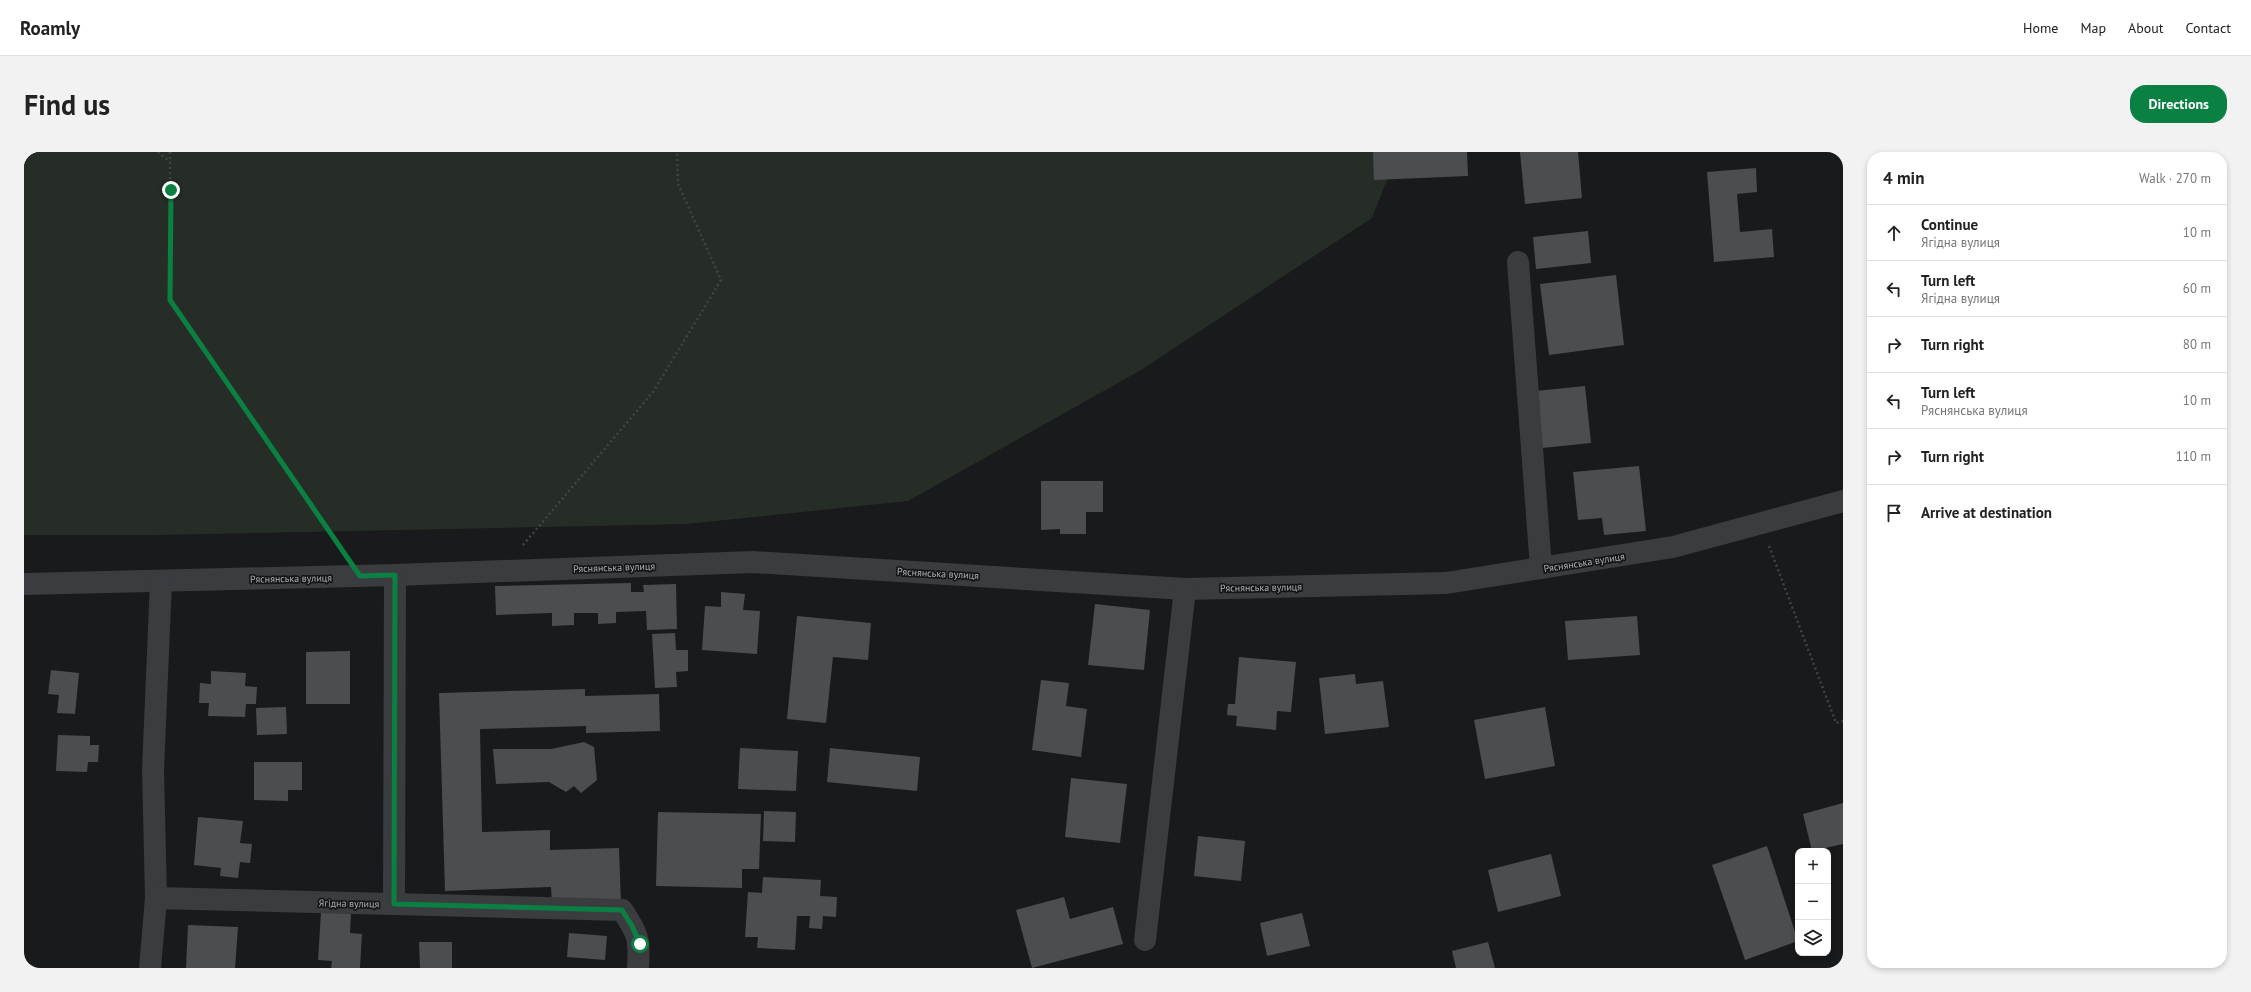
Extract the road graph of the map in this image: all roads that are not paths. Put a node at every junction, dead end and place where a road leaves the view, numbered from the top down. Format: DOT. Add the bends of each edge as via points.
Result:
graph roads {
  1 [pos="1518,262"];
  2 [pos="1843,501"];
  3 [pos="1541,568"];
  4 [pos="395,575"];
  5 [pos="161,581"];
  6 [pos="24,584"];
  7 [pos="1185,588"];
  8 [pos="156,898"];
  9 [pos="394,904"];
  10 [pos="1145,940"];
  11 [pos="150,968"];
  12 [pos="638,968"];
  1 -- 3 [label="street"];
  2 -- 3 [label="street, Ряснянська вулиця" via="1673,547"];
  3 -- 7 [label="street, Ряснянська вулиця" via="1446,583"];
  4 -- 5 [label="street, Ряснянська вулиця"];
  4 -- 7 [label="street, Ряснянська вулиця" via="753,562"];
  4 -- 9 [label="street"];
  5 -- 6 [label="street, Ряснянська вулиця"];
  5 -- 8 [label="street" via="153,770"];
  7 -- 10 [label="street"];
  8 -- 9 [label="street, Ягідна вулиця"];
  8 -- 11 [label="street"];
  9 -- 12 [label="street, Ягідна вулиця" via="622,910 640,944"];
}
